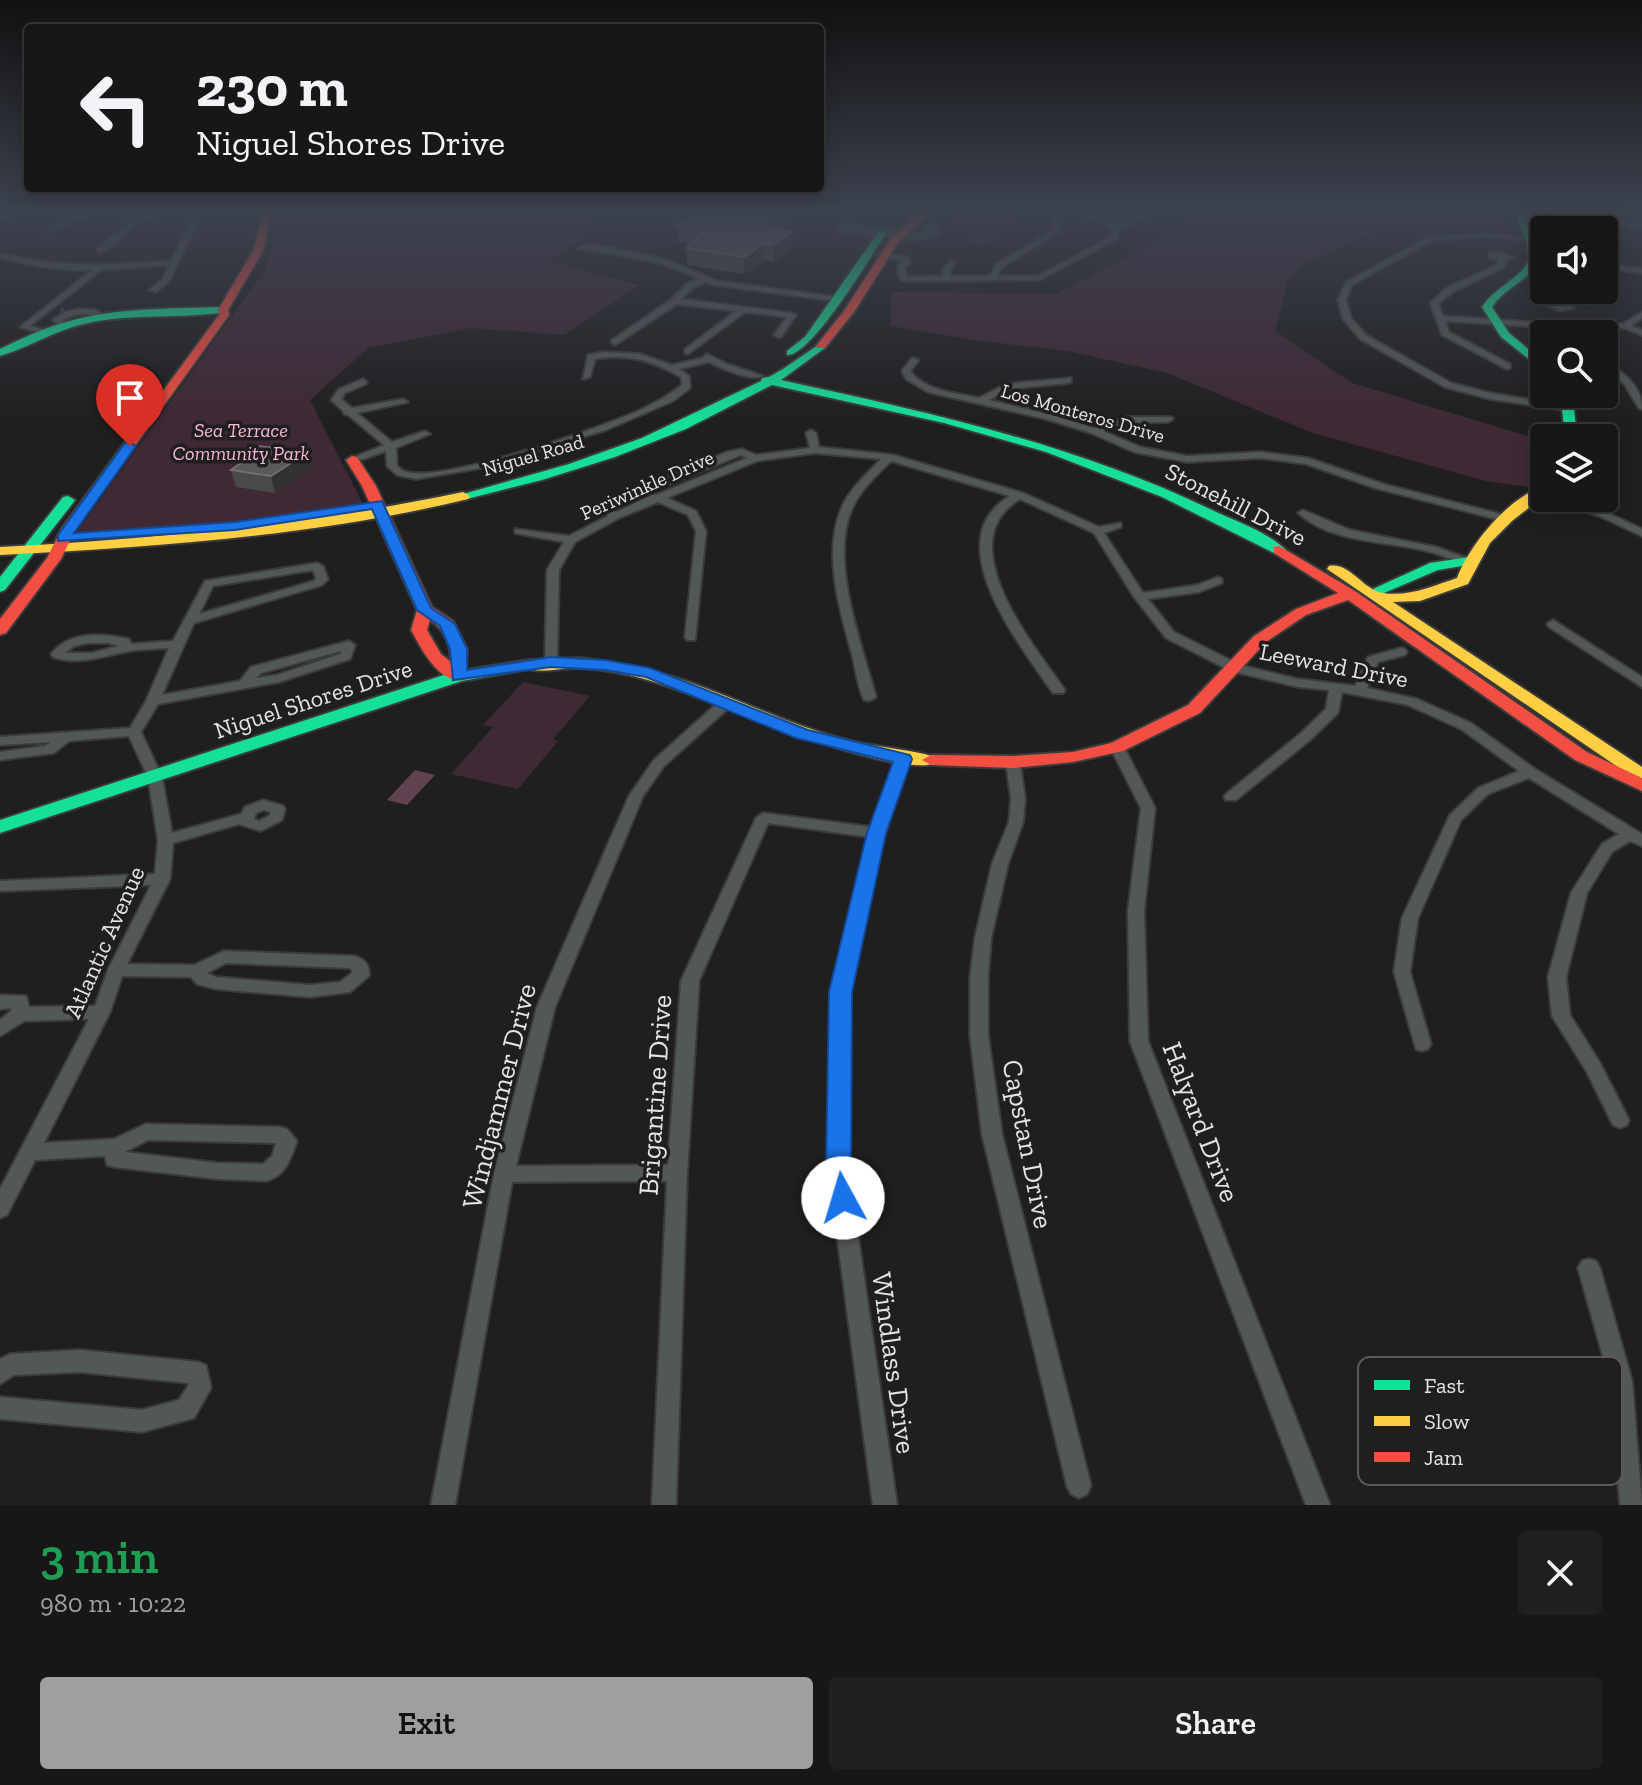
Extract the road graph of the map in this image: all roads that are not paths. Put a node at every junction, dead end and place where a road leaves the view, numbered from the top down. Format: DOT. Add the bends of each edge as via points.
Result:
graph roads {
  1 [pos="89,281"];
  2 [pos="164,281"];
  3 [pos="241,281"];
  4 [pos="703,281"];
  5 [pos="705,281"];
  6 [pos="851,281"];
  7 [pos="865,281"];
  8 [pos="1354,281"];
  9 [pos="1468,281"];
  10 [pos="1518,281"];
  11 [pos="153,290"];
  12 [pos="837,299"];
  13 [pos="675,301"];
  14 [pos="67,309"];
  15 [pos="743,309"];
  16 [pos="223,310"];
  17 [pos="1642,314"];
  18 [pos="1438,318"];
  19 [pos="1494,322"];
  20 [pos="1530,326"];
  21 [pos="1618,326"];
  22 [pos="1625,326"];
  23 [pos="1642,333"];
  24 [pos="778,335"];
  25 [pos="615,342"];
  26 [pos="688,351"];
  27 [pos="0,353"];
  28 [pos="1530,358"];
  29 [pos="915,360"];
  30 [pos="1507,366"];
  31 [pos="671,368"];
  32 [pos="1618,374"];
  33 [pos="586,377"];
  34 [pos="770,378"];
  35 [pos="1068,380"];
  36 [pos="363,382"];
  37 [pos="1530,399"];
  38 [pos="152,400"];
  39 [pos="403,402"];
  40 [pos="979,402"];
  41 [pos="1642,406"];
  42 [pos="347,412"];
  43 [pos="1168,419"];
  44 [pos="1094,431"];
  45 [pos="811,433"];
  46 [pos="425,434"];
  47 [pos="391,446"];
  48 [pos="815,450"];
  49 [pos="889,457"];
  50 [pos="755,458"];
  51 [pos="352,460"];
  52 [pos="1019,495"];
  53 [pos="656,497"];
  54 [pos="1530,503"];
  55 [pos="379,508"];
  56 [pos="1597,512"];
  57 [pos="1303,513"];
  58 [pos="615,516"];
  59 [pos="1504,518"];
  60 [pos="1117,525"];
  61 [pos="519,531"];
  62 [pos="1098,531"];
  63 [pos="1642,533"];
  64 [pos="571,540"];
  65 [pos="0,541"];
  66 [pos="60,543"];
  67 [pos="36,544"];
  68 [pos="0,551"];
  69 [pos="1469,561"];
  70 [pos="256,574"];
  71 [pos="1218,581"];
  72 [pos="0,587"];
  73 [pos="1140,597"];
  74 [pos="1364,597"];
  75 [pos="258,599"];
  76 [pos="425,610"];
  77 [pos="190,620"];
  78 [pos="1553,624"];
  79 [pos="0,630"];
  80 [pos="691,637"];
  81 [pos="177,644"];
  82 [pos="125,648"];
  83 [pos="1401,652"];
  84 [pos="551,662"];
  85 [pos="1236,668"];
  86 [pos="459,676"];
  87 [pos="1642,683"];
  88 [pos="244,685"];
  89 [pos="1336,687"];
  90 [pos="1058,690"];
  91 [pos="1359,690"];
  92 [pos="869,697"];
  93 [pos="153,701"];
  94 [pos="727,702"];
  95 [pos="134,732"];
  96 [pos="66,736"];
  97 [pos="0,741"];
  98 [pos="1117,747"];
  99 [pos="0,756"];
  100 [pos="903,759"];
  101 [pos="1013,762"];
  102 [pos="1530,772"];
  103 [pos="1642,776"];
  104 [pos="155,777"];
  105 [pos="1642,785"];
  106 [pos="1231,797"];
  107 [pos="245,818"];
  108 [pos="0,827"];
  109 [pos="877,833"];
  110 [pos="1636,838"];
  111 [pos="166,840"];
  112 [pos="162,879"];
  113 [pos="0,886"];
  114 [pos="116,970"];
  115 [pos="196,971"];
  116 [pos="0,1002"];
  117 [pos="101,1012"];
  118 [pos="20,1014"];
  119 [pos="0,1029"];
  120 [pos="1422,1044"];
  121 [pos="1620,1120"];
  122 [pos="116,1147"];
  123 [pos="29,1152"];
  124 [pos="677,1173"];
  125 [pos="504,1174"];
  126 [pos="3,1200"];
  127 [pos="1589,1268"];
  128 [pos="1614,1357"];
  129 [pos="0,1373"];
  130 [pos="1622,1392"];
  131 [pos="0,1408"];
  132 [pos="1079,1486"];
  133 [pos="443,1505"];
  134 [pos="664,1505"];
  135 [pos="885,1505"];
  136 [pos="1318,1505"];
  137 [pos="1632,1505"];
  1 -- 14 [label="street"];
  2 -- 11 [label="street"];
  3 -- 16 [label="main road"];
  4 -- 13 [label="street"];
  5 -- 12 [label="street"];
  6 -- 12 [label="main road, Niguel Road"];
  7 -- 34 [label="main road, Niguel Road" via="837,329 818,348"];
  8 -- 37 [label="street" via="1342,300 1347,319 1363,337 1448,385"];
  9 -- 18 [label="street" via="1434,303"];
  10 -- 19 [label="main road" via="1495,291 1487,307"];
  12 -- 34 [label="main road, Niguel Road" via="809,339"];
  13 -- 15 [label="street"];
  13 -- 25 [label="street"];
  14 -- 16 [label="main road" via="103,317"];
  14 -- 27 [label="main road" via="45,333"];
  15 -- 24 [label="street" via="792,315"];
  15 -- 26 [label="street"];
  16 -- 38 [label="main road"];
  17 -- 22 [label="street"];
  18 -- 19 [label="street"];
  18 -- 30 [label="street" via="1445,333"];
  19 -- 20 [label="street"];
  19 -- 28 [label="main road"];
  21 -- 22 [label="street"];
  22 -- 23 [label="street"];
  29 -- 40 [label="street, Los Monteros Drive" via="906,371 917,383"];
  31 -- 33 [label="street" via="636,354 604,354 591,357"];
  31 -- 34 [label="street, Stonehill Drive" via="708,358"];
  31 -- 47 [label="street" via="685,376 687,386 671,401 495,461 403,475 392,466"];
  32 -- 41 [label="street"];
  34 -- 55 [label="main road, Niguel Road" via="588,452"];
  34 -- 74 [label="main road, Stonehill Drive" via="979,429 1132,479 1225,521"];
  35 -- 40 [label="street" via="1006,387"];
  36 -- 42 [label="street" via="342,391 336,400"];
  38 -- 66 [label="main road"];
  38 -- 67 [label="main road"];
  39 -- 42 [label="street"];
  40 -- 44 [label="street, Los Monteros Drive"];
  42 -- 47 [label="street"];
  43 -- 44 [label="street" via="1128,420"];
  44 -- 59 [label="street, Los Monteros Drive" via="1137,450 1187,459 1261,455 1308,461 1379,486"];
  45 -- 48 [label="street"];
  46 -- 47 [label="street"];
  47 -- 51 [label="street"];
  48 -- 49 [label="street"];
  48 -- 50 [label="street, Periwinkle Drive"];
  49 -- 52 [label="street"];
  49 -- 92 [label="street" via="845,510 838,534 839,567"];
  50 -- 53 [label="street, Periwinkle Drive"];
  50 -- 58 [label="street" via="731,454 603,507"];
  51 -- 55 [label="main road"];
  52 -- 62 [label="street"];
  52 -- 90 [label="street" via="999,509 988,529 986,558 1008,617"];
  53 -- 58 [label="street, Periwinkle Drive"];
  53 -- 80 [label="street" via="692,513 701,531"];
  54 -- 59 [label="main road"];
  55 -- 66 [label="main road, Niguel Road"];
  55 -- 76 [label="main road"];
  56 -- 63 [label="street"];
  57 -- 69 [label="street" via="1342,532"];
  58 -- 64 [label="street, Periwinkle Drive"];
  59 -- 69 [label="main road"];
  60 -- 62 [label="street"];
  61 -- 64 [label="street"];
  62 -- 73 [label="street, Leeward Drive"];
  64 -- 84 [label="street, Periwinkle Drive" via="553,570"];
  65 -- 67 [label="main road"];
  66 -- 67 [label="main road, Niguel Road"];
  66 -- 79 [label="main road" via="54,559"];
  67 -- 68 [label="main road"];
  67 -- 72 [label="main road"];
  69 -- 74 [label="main road" via="1463,581 1420,596"];
  70 -- 75 [label="street"];
  70 -- 75 [label="street" via="317,566 322,581"];
  70 -- 77 [label="street" via="209,583"];
  71 -- 73 [label="street"];
  73 -- 85 [label="street, Leeward Drive" via="1170,635"];
  74 -- 85 [label="main road, Niguel Shores Drive" via="1289,619 1260,639"];
  74 -- 103 [label="main road, Stonehill Drive"];
  74 -- 105 [label="main road, Stonehill Drive" via="1581,756"];
  75 -- 77 [label="street"];
  76 -- 86 [label="main road" via="447,624 459,649"];
  76 -- 86 [label="main road" via="419,630 434,657"];
  77 -- 81 [label="street"];
  78 -- 87 [label="street"];
  81 -- 82 [label="street"];
  81 -- 93 [label="street"];
  83 -- 91 [label="street" via="1373,660"];
  84 -- 86 [label="main road, Niguel Shores Drive"];
  84 -- 94 [label="main road, Niguel Shores Drive" via="650,673"];
  85 -- 89 [label="street, Leeward Drive"];
  85 -- 98 [label="main road, Niguel Shores Drive" via="1194,709"];
  86 -- 104 [label="main road, Niguel Shores Drive"];
  88 -- 88 [label="street" via="346,656 349,645 256,670"];
  88 -- 93 [label="street"];
  89 -- 91 [label="street, Leeward Drive"];
  89 -- 106 [label="street" via="1333,710"];
  91 -- 102 [label="street, Leeward Drive" via="1412,702 1466,726"];
  93 -- 95 [label="street"];
  94 -- 100 [label="main road, Niguel Shores Drive" via="802,734"];
  94 -- 125 [label="street, Windjammer Drive" via="659,763 636,796 546,1007"];
  95 -- 96 [label="street"];
  95 -- 104 [label="street, Atlantic Avenue"];
  96 -- 97 [label="street"];
  96 -- 99 [label="street" via="49,750"];
  98 -- 101 [label="main road, Niguel Shores Drive"];
  98 -- 136 [label="street, Halyard Drive" via="1148,808 1136,911 1139,1041"];
  100 -- 101 [label="main road, Niguel Shores Drive"];
  100 -- 109 [label="street, Windlass Drive"];
  101 -- 132 [label="street, Capstan Drive" via="1016,822 983,938 979,1035 992,1134"];
  102 -- 110 [label="street, Leeward Drive"];
  102 -- 120 [label="street" via="1483,791 1455,818 1410,918 1402,972"];
  104 -- 108 [label="main road, Niguel Shores Drive"];
  104 -- 111 [label="street, Atlantic Avenue"];
  107 -- 111 [label="street"];
  109 -- 124 [label="street, Brigantine Drive" via="763,818 690,981"];
  109 -- 135 [label="street, Windlass Drive" via="840,992 838,1167"];
  110 -- 121 [label="street" via="1607,848 1579,893 1557,977 1561,1016"];
  111 -- 112 [label="street, Atlantic Avenue"];
  112 -- 113 [label="street"];
  112 -- 114 [label="street, Atlantic Avenue"];
  114 -- 115 [label="street"];
  114 -- 117 [label="street, Atlantic Avenue"];
  115 -- 115 [label="street" via="224,957 354,962 361,968 360,976 344,988 310,991 216,983 203,980"];
  116 -- 118 [label="street" via="20,1001"];
  117 -- 118 [label="street"];
  117 -- 123 [label="street, Atlantic Avenue"];
  118 -- 119 [label="street"];
  122 -- 122 [label="street" via="146,1132 280,1135 287,1141 280,1161 267,1173 114,1159"];
  122 -- 123 [label="street"];
  123 -- 126 [label="street, Atlantic Avenue"];
  124 -- 125 [label="street"];
  124 -- 134 [label="street, Brigantine Drive"];
  125 -- 133 [label="street, Windjammer Drive"];
  127 -- 128 [label="street"];
  129 -- 131 [label="street" via="10,1365 80,1361 198,1373 200,1388 186,1410 142,1421"];
  130 -- 137 [label="street"];
}
